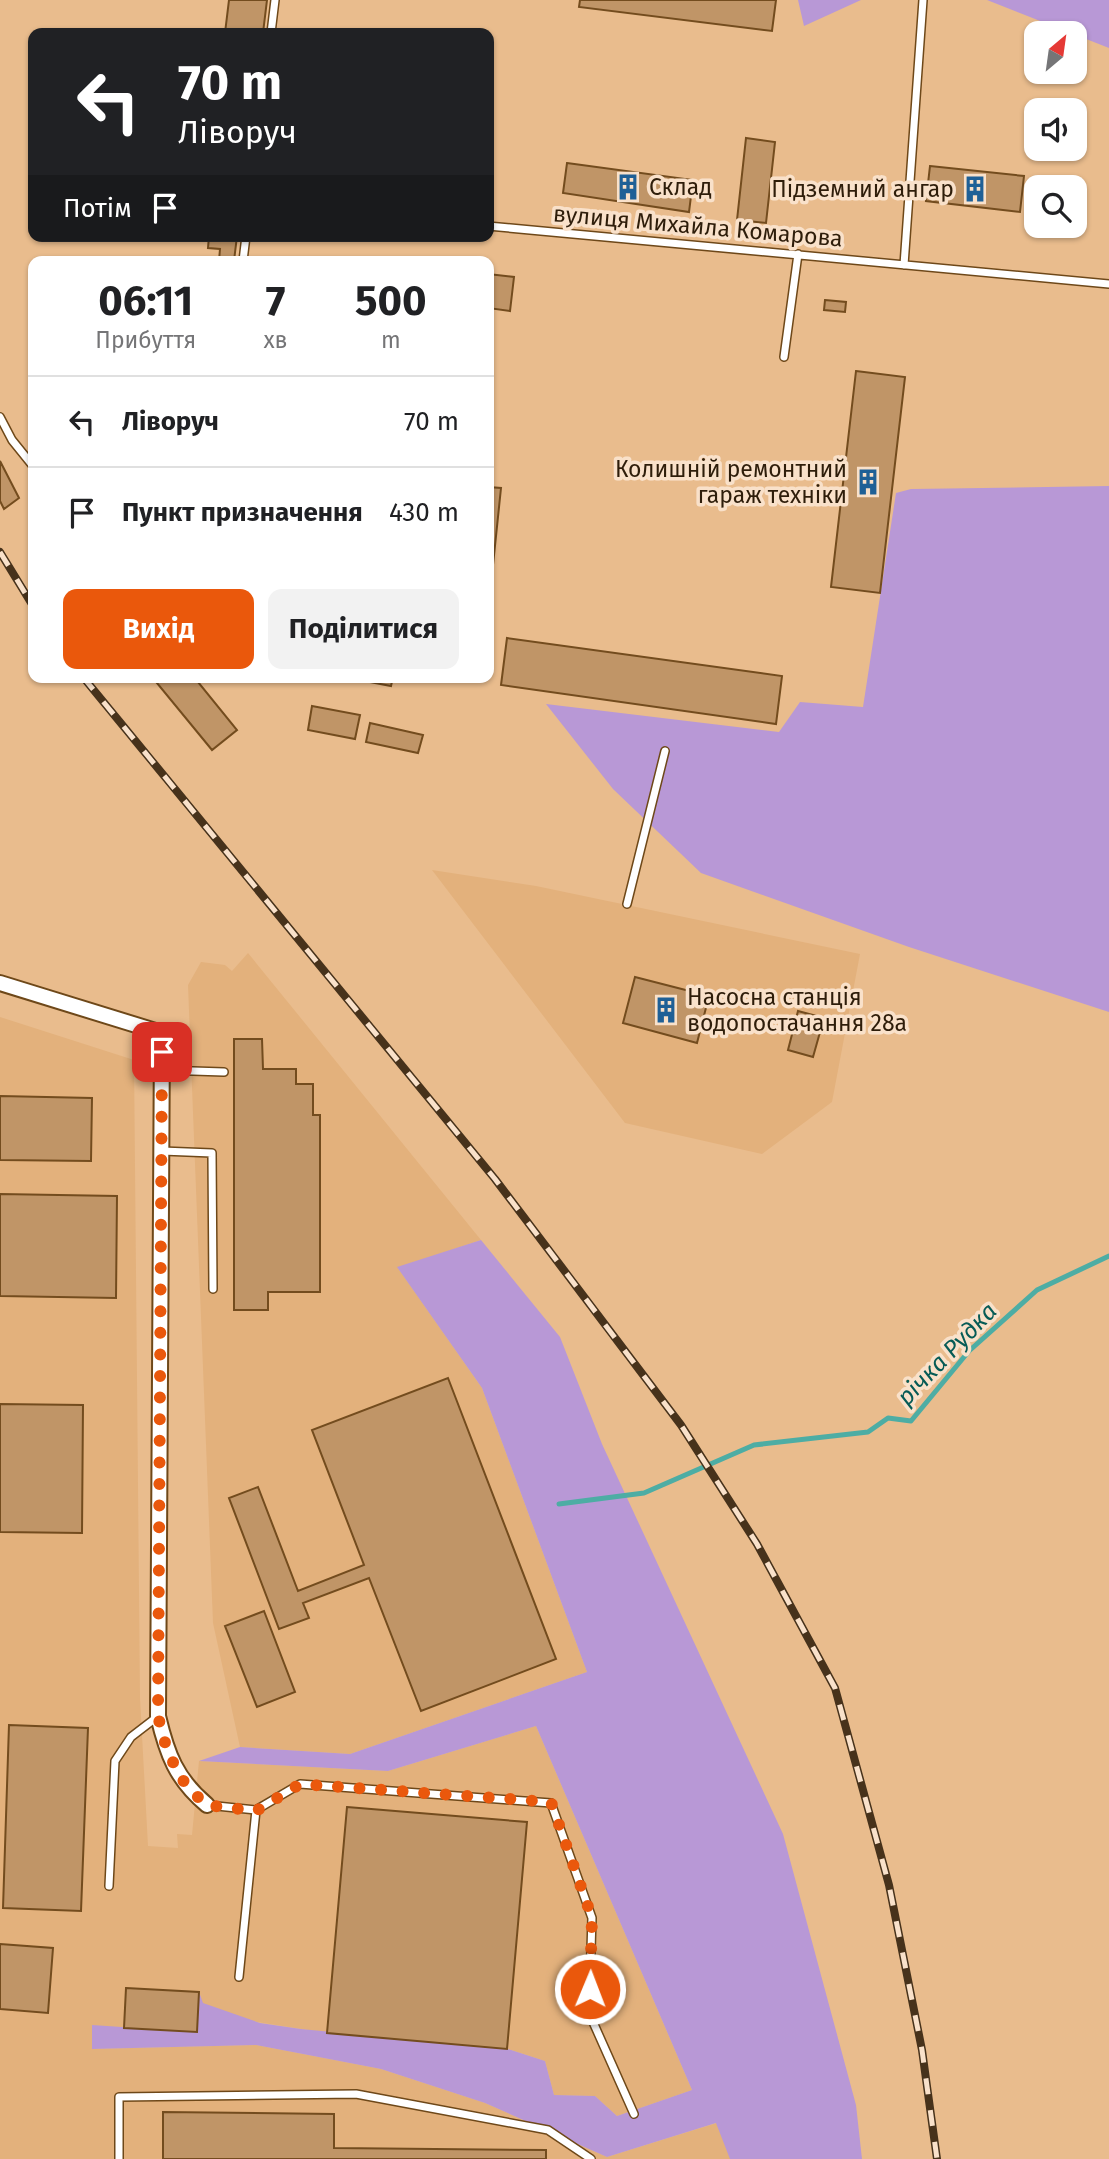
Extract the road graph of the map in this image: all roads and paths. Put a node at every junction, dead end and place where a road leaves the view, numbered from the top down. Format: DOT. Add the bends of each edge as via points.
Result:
graph roads {
  1 [pos="275,0"];
  2 [pos="923,0"];
  3 [pos="272,28"];
  4 [pos="494,227"];
  5 [pos="798,254"];
  6 [pos="904,265"];
  7 [pos="1109,284"];
  8 [pos="784,357"];
  9 [pos="0,417"];
  10 [pos="28,460"];
  11 [pos="665,751"];
  12 [pos="627,904"];
  13 [pos="0,983"];
  14 [pos="162,1070"];
  15 [pos="224,1072"];
  16 [pos="161,1152"];
  17 [pos="213,1289"];
  18 [pos="158,1716"];
  19 [pos="207,1805"];
  20 [pos="256,1811"];
  21 [pos="109,1886"];
  22 [pos="239,1977"];
  23 [pos="634,2114"];
  24 [pos="119,2159"];
  25 [pos="591,2159"];
  1 -- 3 [label="lane"];
  2 -- 6 [label="lane"];
  4 -- 5 [label="lane, вулиця Михайла Комарова"];
  5 -- 6 [label="lane, вулиця Михайла Комарова"];
  5 -- 8 [label="lane"];
  6 -- 7 [label="lane, вулиця Михайла Комарова"];
  9 -- 10 [label="lane"];
  11 -- 12 [label="lane"];
  13 -- 14 [label="street" via="162,1033"];
  14 -- 15 [label="lane"];
  14 -- 16 [label="street"];
  16 -- 17 [label="lane" via="212,1153"];
  16 -- 18 [label="street"];
  18 -- 19 [label="street" via="177,1772"];
  18 -- 21 [label="lane" via="131,1737 115,1761"];
  19 -- 20 [label="lane"];
  20 -- 22 [label="lane"];
  20 -- 23 [label="lane" via="300,1784 551,1802 592,1918 589,2013"];
  24 -- 25 [label="lane" via="119,2097 356,2094 548,2130"];
}
